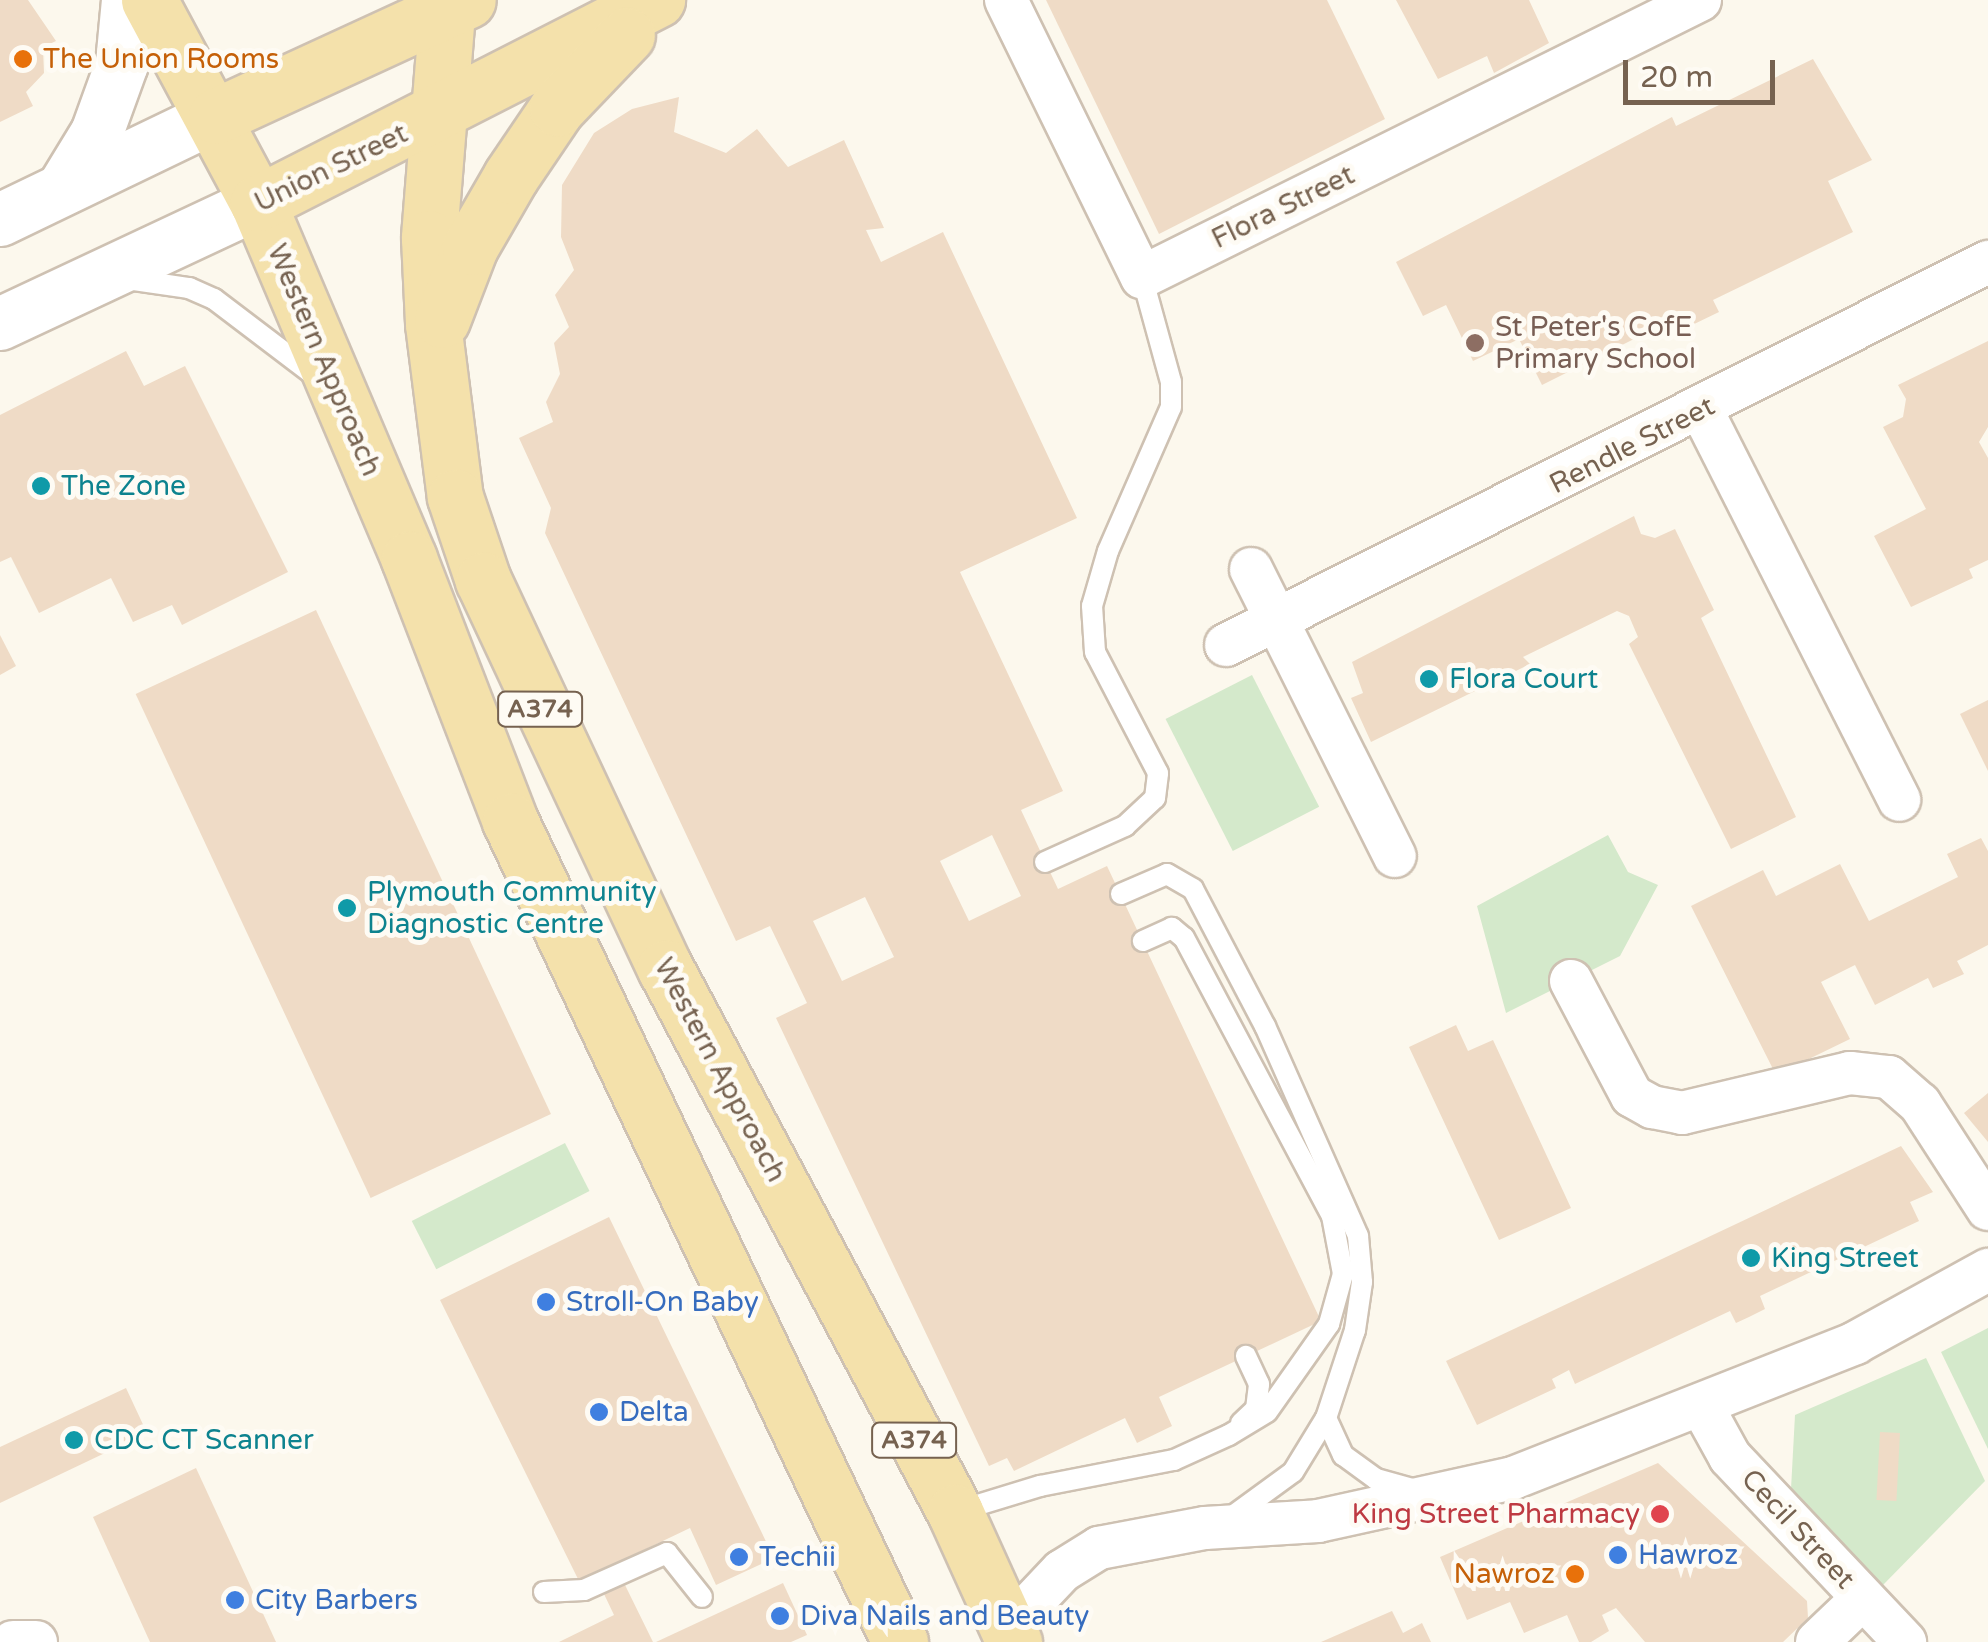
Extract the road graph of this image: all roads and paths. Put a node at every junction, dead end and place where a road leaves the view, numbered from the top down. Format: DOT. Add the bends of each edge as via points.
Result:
graph roads {
  1 [pos="128,0"];
  2 [pos="150,0"];
  3 [pos="657,0"];
  4 [pos="667,0"];
  5 [pos="1006,0"];
  6 [pos="1700,0"];
  7 [pos="455,3"];
  8 [pos="216,116"];
  9 [pos="437,116"];
  10 [pos="64,187"];
  11 [pos="258,204"];
  12 [pos="0,220"];
  13 [pos="1988,262"];
  14 [pos="1142,277"];
  15 [pos="103,278"];
  16 [pos="0,324"];
  17 [pos="434,340"];
  18 [pos="338,396"];
  19 [pos="1702,411"];
  20 [pos="1251,569"];
  21 [pos="1274,623"];
  22 [pos="1226,645"];
  23 [pos="1899,800"];
  24 [pos="1395,856"];
  25 [pos="1046,862"];
  26 [pos="1120,894"];
  27 [pos="1143,941"];
  28 [pos="1571,981"];
  29 [pos="1988,1209"];
  30 [pos="1988,1270"];
  31 [pos="1246,1356"];
  32 [pos="1702,1408"];
  33 [pos="1326,1418"];
  34 [pos="1230,1436"];
  35 [pos="1430,1494"];
  36 [pos="955,1512"];
  37 [pos="1205,1528"];
  38 [pos="544,1592"];
  39 [pos="702,1597"];
  40 [pos="1862,1599"];
  41 [pos="1011,1635"];
  42 [pos="13,1642"];
  43 [pos="36,1642"];
  44 [pos="900,1642"];
  45 [pos="1817,1642"];
  46 [pos="1905,1642"];
  1 -- 10 [label="street" via="122,64 97,133"];
  2 -- 8 [label="main road, A374"];
  3 -- 9 [label="main road, Union Street"];
  4 -- 17 [label="main road" via="556,108 470,246"];
  5 -- 14 [label="street"];
  6 -- 14 [label="street, Flora Street"];
  7 -- 8 [label="main road, A374"];
  7 -- 9 [label="main road, Western Approach / A374"];
  8 -- 10 [label="street"];
  8 -- 11 [label="main road, Western Approach / A374"];
  9 -- 11 [label="main road, Union Street"];
  9 -- 17 [label="main road, Western Approach / A374" via="429,238"];
  10 -- 12 [label="street"];
  11 -- 15 [label="street, Union Street"];
  11 -- 18 [label="main road, Western Approach / A374"];
  13 -- 19 [label="street, Rendle Street"];
  14 -- 25 [label="lane" via="1172,407 1108,551 1092,606 1095,652 1158,773 1155,798 1125,826"];
  15 -- 16 [label="street, Union Street"];
  15 -- 18 [label="lane" via="147,279 214,299"];
  17 -- 36 [label="main road, Western Approach / A374" via="456,497 523,674 665,968"];
  18 -- 44 [label="main road, Western Approach / A374" via="510,821"];
  19 -- 21 [label="street, Rendle Street"];
  19 -- 23 [label="street"];
  20 -- 21 [label="street"];
  21 -- 22 [label="street, Rendle Street"];
  21 -- 24 [label="street"];
  26 -- 33 [label="lane" via="1167,874 1194,889 1340,1188 1358,1236 1362,1282"];
  27 -- 34 [label="lane" via="1172,928 1184,938 1332,1216 1343,1274 1329,1324 1267,1412"];
  28 -- 29 [label="street" via="1632,1096 1652,1107 1682,1113 1850,1073 1888,1076 1920,1104"];
  30 -- 32 [label="street" via="1855,1343"];
  31 -- 34 [label="lane" via="1259,1384 1256,1408"];
  32 -- 35 [label="street" via="1513,1478"];
  32 -- 40 [label="street, Cecil Street" via="1730,1457"];
  33 -- 35 [label="lane" via="1343,1455 1376,1479"];
  33 -- 37 [label="lane" via="1293,1472 1252,1508"];
  34 -- 36 [label="lane" via="1174,1460 1040,1486"];
  35 -- 37 [label="street" via="1318,1521"];
  36 -- 41 [label="main road, Western Approach / A374"];
  37 -- 41 [label="street" via="1100,1548 1062,1571"];
  38 -- 39 [label="lane" via="584,1590 667,1553"];
  40 -- 45 [label="street"];
  40 -- 46 [label="street, Cecil Street"];
  42 -- 43 [label="street"];
}
